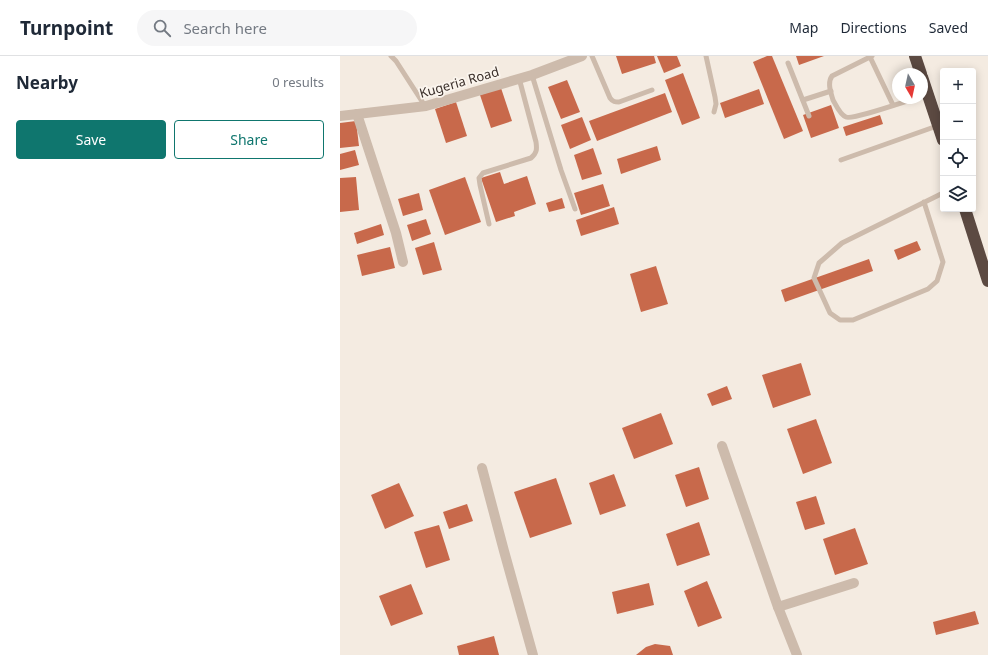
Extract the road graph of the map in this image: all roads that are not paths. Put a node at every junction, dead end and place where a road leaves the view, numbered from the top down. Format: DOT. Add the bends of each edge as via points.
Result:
graph roads {
  1 [pos="391,56"];
  2 [pos="582,56"];
  3 [pos="592,56"];
  4 [pos="706,56"];
  5 [pos="871,56"];
  6 [pos="915,56"];
  7 [pos="788,63"];
  8 [pos="919,68"];
  9 [pos="532,75"];
  10 [pos="519,78"];
  11 [pos="652,90"];
  12 [pos="831,91"];
  13 [pos="803,100"];
  14 [pos="896,104"];
  15 [pos="926,104"];
  16 [pos="893,105"];
  17 [pos="426,106"];
  18 [pos="714,112"];
  19 [pos="357,114"];
  20 [pos="340,116"];
  21 [pos="808,116"];
  22 [pos="938,125"];
  23 [pos="940,131"];
  24 [pos="841,160"];
  25 [pos="940,194"];
  26 [pos="924,202"];
  27 [pos="575,209"];
  28 [pos="966,212"];
  29 [pos="489,224"];
  30 [pos="403,262"];
  31 [pos="988,281"];
  32 [pos="722,446"];
  33 [pos="482,468"];
  34 [pos="854,583"];
  35 [pos="778,607"];
  36 [pos="533,655"];
  37 [pos="797,655"];
  1 -- 17 [label="lane"];
  2 -- 9 [label="street, Kugeria Road"];
  3 -- 11 [label="lane" via="613,101 619,102"];
  4 -- 18 [label="lane" via="716,104"];
  5 -- 12 [label="lane" via="832,76 829,82"];
  5 -- 16 [label="lane"];
  6 -- 8 [label="highway"];
  7 -- 13 [label="lane"];
  9 -- 10 [label="street, Kugeria Road"];
  9 -- 27 [label="lane"];
  10 -- 17 [label="street, Kugeria Road"];
  10 -- 29 [label="lane" via="537,150 532,158 483,173 479,178"];
  12 -- 13 [label="lane"];
  12 -- 16 [label="lane" via="837,108 847,118"];
  13 -- 21 [label="lane"];
  14 -- 16 [label="lane"];
  15 -- 22 [label="highway"];
  17 -- 19 [label="street, Kugeria Road"];
  19 -- 20 [label="street, Kugeria Road"];
  19 -- 30 [label="street"];
  22 -- 23 [label="highway"];
  22 -- 24 [label="lane"];
  25 -- 26 [label="lane"];
  26 -- 26 [label="lane" via="842,244 818,263 814,278 830,313 840,320 852,320 928,289 938,281 943,262"];
  28 -- 31 [label="highway"];
  32 -- 35 [label="street"];
  33 -- 36 [label="street"];
  34 -- 35 [label="street"];
  35 -- 37 [label="street"];
}
